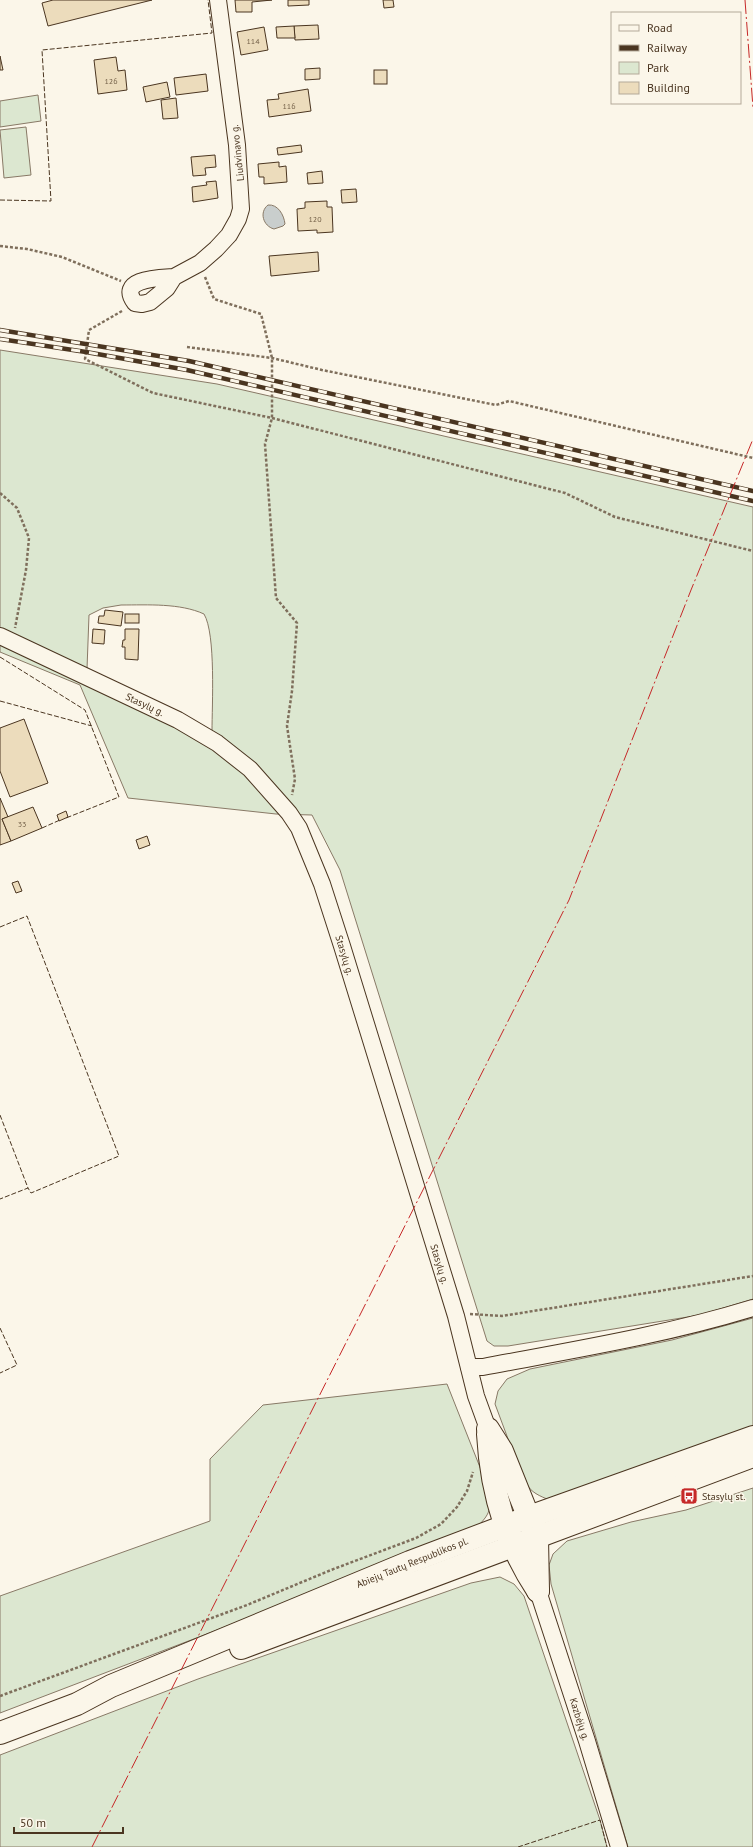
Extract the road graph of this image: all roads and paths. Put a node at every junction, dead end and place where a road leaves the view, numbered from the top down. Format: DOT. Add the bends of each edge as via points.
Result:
graph roads {
  1 [pos="218,0"];
  2 [pos="0,246"];
  3 [pos="200,263"];
  4 [pos="174,277"];
  5 [pos="135,284"];
  6 [pos="135,303"];
  7 [pos="188,346"];
  8 [pos="272,358"];
  9 [pos="272,418"];
  10 [pos="753,458"];
  11 [pos="0,494"];
  12 [pos="753,550"];
  13 [pos="6,639"];
  14 [pos="289,813"];
  15 [pos="753,1276"];
  16 [pos="753,1308"];
  17 [pos="456,1316"];
  18 [pos="469,1367"];
  19 [pos="488,1429"];
  20 [pos="753,1437"];
  21 [pos="489,1455"];
  22 [pos="753,1456"];
  23 [pos="529,1516"];
  24 [pos="505,1525"];
  25 [pos="537,1538"];
  26 [pos="513,1547"];
  27 [pos="538,1591"];
  28 [pos="0,1696"];
  29 [pos="77,1704"];
  30 [pos="0,1733"];
  31 [pos="619,1847"];
  1 -- 3 [label="street, Liudvinavo g." via="242,196 238,219 229,235"];
  2 -- 5 [label="path" via="62,257 118,280"];
  3 -- 4 [label="street, Liudvinavo g."];
  3 -- 8 [label="path" via="214,299 261,314"];
  4 -- 5 [label="street, Liudvinavo g." via="146,279"];
  4 -- 6 [label="street, Liudvinavo g." via="167,288 150,302"];
  5 -- 6 [label="street" via="131,290 131,298"];
  6 -- 9 [label="path" via="89,330 85,359 153,393"];
  7 -- 8 [label="path"];
  8 -- 9 [label="path"];
  8 -- 10 [label="path" via="496,405 509,401"];
  9 -- 12 [label="path" via="565,493 615,517"];
  9 -- 14 [label="path" via="265,444 276,598 297,623 287,726 295,779"];
  11 -- 13 [label="path" via="16,508 29,538 26,570"];
  13 -- 14 [label="street, Stasylų g." via="178,720 217,743 250,769"];
  14 -- 17 [label="street, Stasylų g." via="299,828 324,891"];
  15 -- 17 [label="path" via="502,1316"];
  16 -- 18 [label="street" via="650,1335 483,1367"];
  17 -- 18 [label="street, Stasylų g."];
  18 -- 19 [label="street, Stasylų g."];
  19 -- 21 [label="highway"];
  19 -- 23 [label="highway" via="502,1451"];
  20 -- 23 [label="highway, Abiejų Tautų Respublikos pl."];
  21 -- 24 [label="highway"];
  21 -- 28 [label="path" via="475,1465 466,1492 456,1507 441,1524 416,1538 247,1605"];
  22 -- 25 [label="highway, Abiejų Tautų Respublikos pl."];
  23 -- 24 [label="highway, Abiejų Tautų Respublikos pl."];
  23 -- 25 [label="highway"];
  24 -- 26 [label="highway"];
  24 -- 29 [label="highway, Abiejų Tautų Respublikos pl." via="111,1686"];
  25 -- 26 [label="highway, Abiejų Tautų Respublikos pl."];
  25 -- 27 [label="highway"];
  26 -- 27 [label="highway"];
  26 -- 29 [label="highway, Abiejų Tautų Respublikos pl." via="114,1695"];
  27 -- 31 [label="street, Kazbėjų g."];
  29 -- 30 [label="highway, Abiejų Tautų Respublikos pl."];
}
